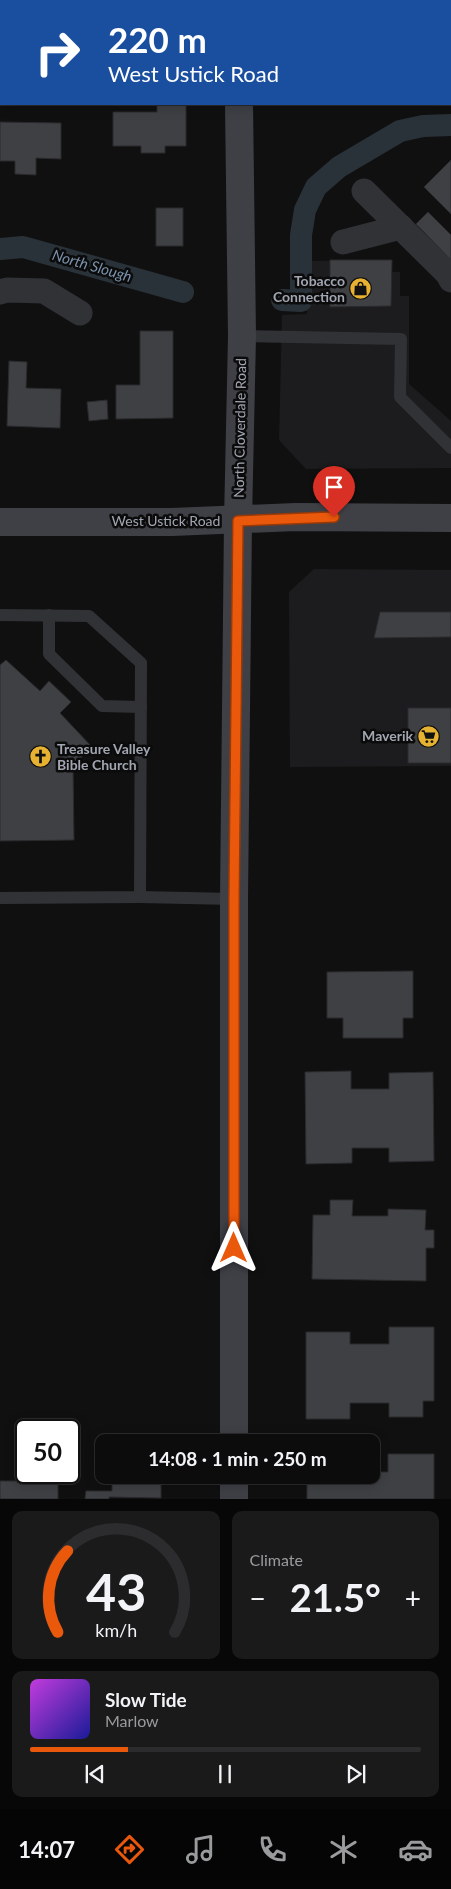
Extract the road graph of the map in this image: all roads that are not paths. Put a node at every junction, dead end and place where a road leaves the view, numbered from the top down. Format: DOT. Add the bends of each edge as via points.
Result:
graph roads {
  1 [pos="238,105"];
  2 [pos="364,191"];
  3 [pos="401,227"];
  4 [pos="343,242"];
  5 [pos="451,280"];
  6 [pos="0,292"];
  7 [pos="80,313"];
  8 [pos="242,336"];
  9 [pos="451,448"];
  10 [pos="451,518"];
  11 [pos="238,521"];
  12 [pos="0,522"];
  13 [pos="0,615"];
  14 [pos="49,615"];
  15 [pos="140,707"];
  16 [pos="140,896"];
  17 [pos="0,898"];
  18 [pos="234,899"];
  19 [pos="234,1434"];
  20 [pos="234,1484"];
  21 [pos="234,1499"];
  1 -- 8 [label="main road, North Cloverdale Road"];
  2 -- 3 [label="street"];
  3 -- 4 [label="street"];
  3 -- 5 [label="street"];
  6 -- 7 [label="street" via="44,291"];
  8 -- 9 [label="lane" via="401,339 400,397"];
  8 -- 11 [label="main road, North Cloverdale Road"];
  10 -- 11 [label="main road, West Ustick Road" via="296,517"];
  11 -- 12 [label="main road, West Ustick Road"];
  11 -- 18 [label="main road, North Cloverdale Road"];
  13 -- 14 [label="lane"];
  14 -- 15 [label="lane" via="49,654 102,706"];
  14 -- 15 [label="lane" via="89,616 140,663"];
  15 -- 16 [label="lane"];
  16 -- 17 [label="lane"];
  16 -- 18 [label="lane"];
  18 -- 19 [label="main road, North Cloverdale Road"];
  20 -- 21 [label="main road"];
}
